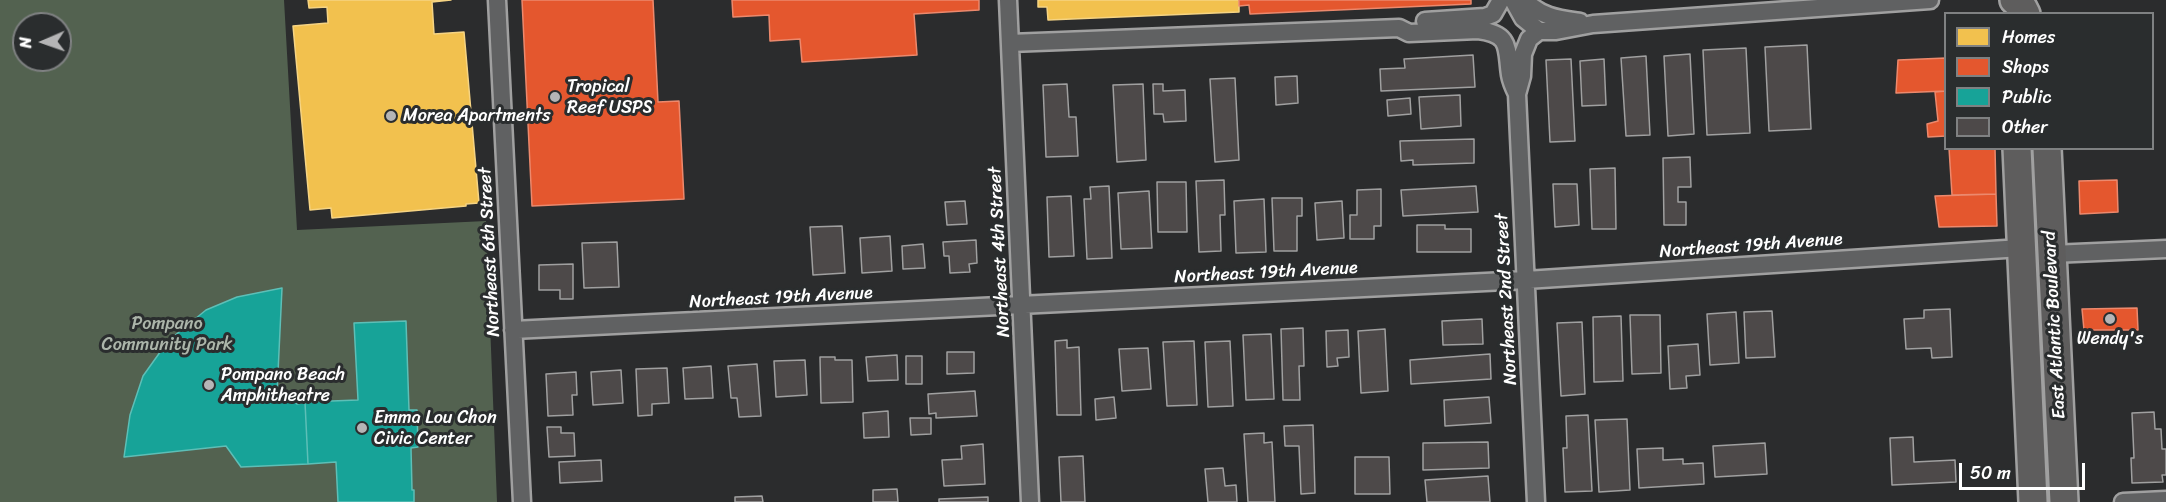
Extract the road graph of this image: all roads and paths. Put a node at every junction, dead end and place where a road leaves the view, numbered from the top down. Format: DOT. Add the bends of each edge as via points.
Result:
graph roads {
  1 [pos="497,0"];
  2 [pos="1008,0"];
  3 [pos="1513,0"];
  4 [pos="1525,0"];
  5 [pos="1930,0"];
  6 [pos="2012,0"];
  7 [pos="1497,7"];
  8 [pos="2025,12"];
  9 [pos="1593,24"];
  10 [pos="1399,28"];
  11 [pos="1539,31"];
  12 [pos="1010,43"];
  13 [pos="1516,94"];
  14 [pos="2017,150"];
  15 [pos="2047,150"];
  16 [pos="2021,248"];
  17 [pos="2166,249"];
  18 [pos="2052,254"];
  19 [pos="1526,280"];
  20 [pos="1022,305"];
  21 [pos="513,330"];
  22 [pos="2166,500"];
  23 [pos="522,502"];
  24 [pos="1030,502"];
  25 [pos="1536,502"];
  26 [pos="2033,502"];
  27 [pos="2064,502"];
  28 [pos="2124,502"];
  1 -- 21 [label="street, Northeast 6th Street"];
  2 -- 12 [label="street, Northeast 4th Street"];
  3 -- 11 [label="street" via="1523,18"];
  4 -- 9 [label="street" via="1552,18"];
  5 -- 9 [label="street"];
  6 -- 8 [label="main road"];
  7 -- 10 [label="street" via="1477,18 1408,22"];
  9 -- 11 [label="street"];
  10 -- 12 [label="street"];
  10 -- 13 [label="street, Northeast 2nd Street" via="1409,33 1487,31 1501,37 1508,49"];
  11 -- 13 [label="street, Northeast 2nd Street" via="1525,45"];
  12 -- 20 [label="street, Northeast 4th Street"];
  13 -- 19 [label="street, Northeast 2nd Street"];
  14 -- 16 [label="main road, East Atlantic Boulevard"];
  15 -- 18 [label="main road, East Atlantic Boulevard"];
  16 -- 19 [label="street, Northeast 19th Avenue"];
  16 -- 26 [label="main road, East Atlantic Boulevard"];
  17 -- 18 [label="street"];
  18 -- 27 [label="main road, East Atlantic Boulevard"];
  19 -- 20 [label="street, Northeast 19th Avenue"];
  19 -- 25 [label="street, Northeast 2nd Street"];
  20 -- 21 [label="street, Northeast 19th Avenue"];
  20 -- 24 [label="street, Northeast 4th Street"];
  21 -- 23 [label="street, Northeast 6th Street"];
  22 -- 28 [label="street"];
}
